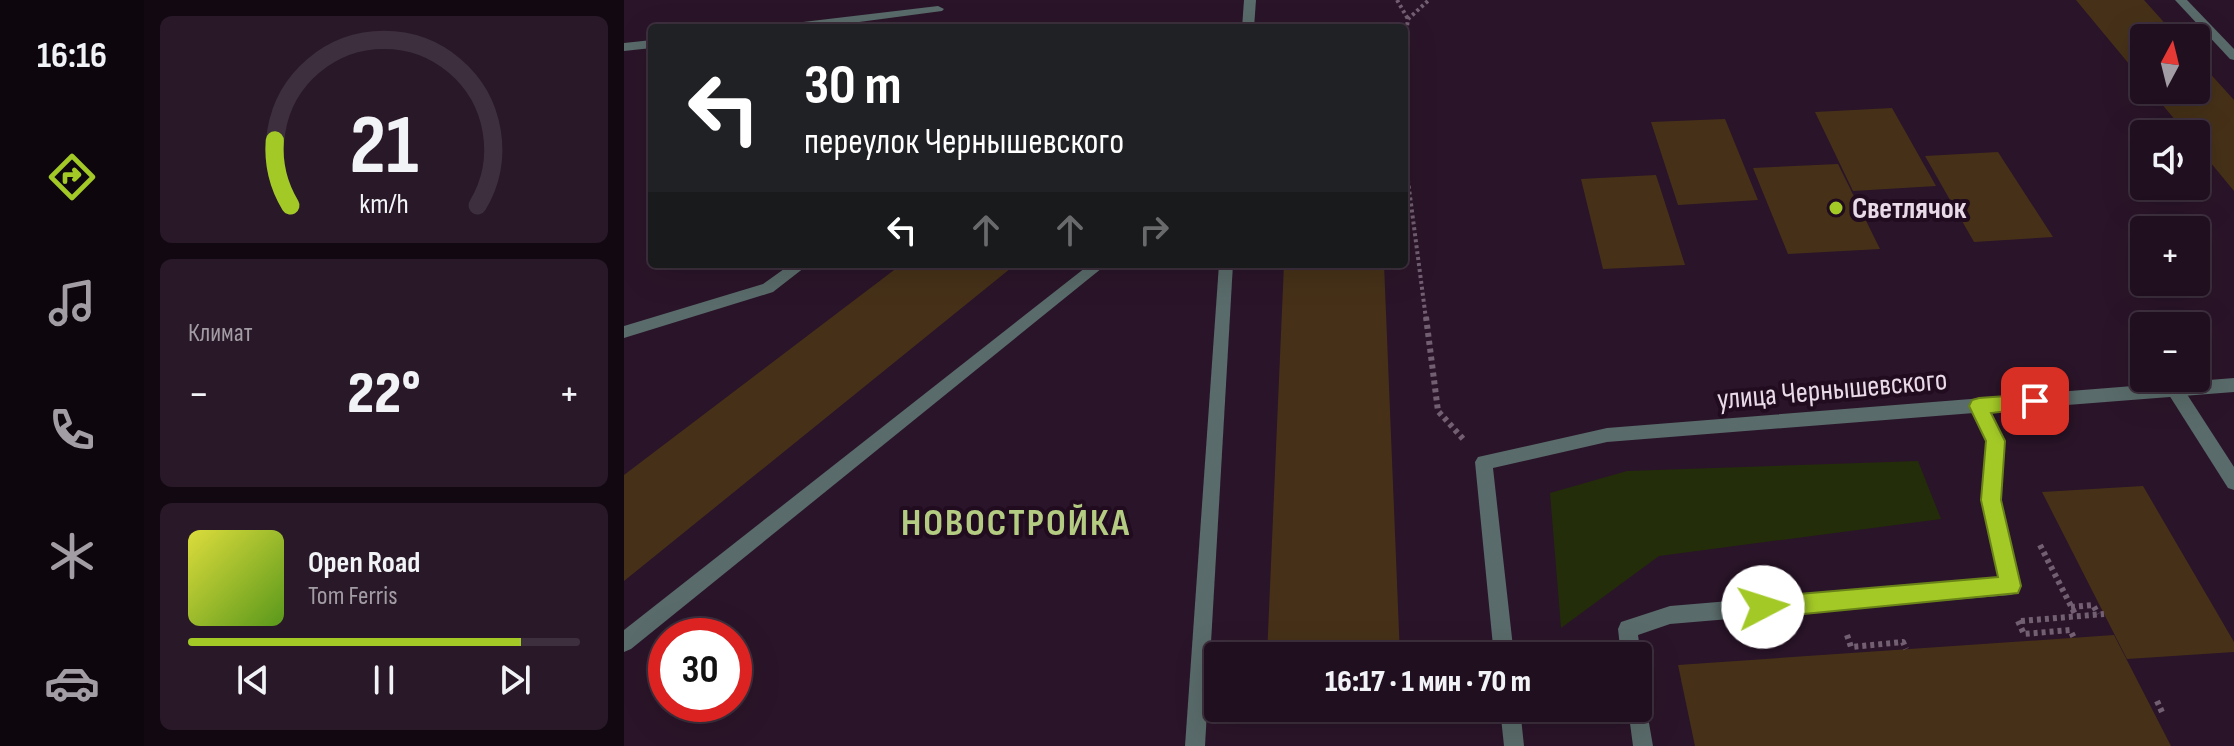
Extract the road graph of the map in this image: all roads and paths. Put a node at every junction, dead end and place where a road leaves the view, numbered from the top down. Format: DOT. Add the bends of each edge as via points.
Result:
graph roads {
  1 [pos="1250,0"];
  2 [pos="1397,0"];
  3 [pos="1429,0"];
  4 [pos="2181,0"];
  5 [pos="939,5"];
  6 [pos="1408,19"];
  7 [pos="936,23"];
  8 [pos="813,24"];
  9 [pos="1248,24"];
  10 [pos="1407,24"];
  11 [pos="648,44"];
  12 [pos="624,47"];
  13 [pos="2234,56"];
  14 [pos="1408,181"];
  15 [pos="796,268"];
  16 [pos="1095,268"];
  17 [pos="1226,268"];
  18 [pos="624,332"];
  19 [pos="2234,385"];
  20 [pos="2210,387"];
  21 [pos="2150,392"];
  22 [pos="2176,392"];
  23 [pos="1979,406"];
  24 [pos="1484,462"];
  25 [pos="2234,482"];
  26 [pos="2071,607"];
  27 [pos="2064,617"];
  28 [pos="2018,621"];
  29 [pos="2009,622"];
  30 [pos="2070,630"];
  31 [pos="1899,631"];
  32 [pos="1860,633"];
  33 [pos="1847,634"];
  34 [pos="1831,635"];
  35 [pos="2074,638"];
  36 [pos="624,642"];
  37 [pos="1503,642"];
  38 [pos="1629,642"];
  39 [pos="2157,701"];
  40 [pos="2162,712"];
  41 [pos="1511,722"];
  42 [pos="1640,722"];
  43 [pos="1195,746"];
  44 [pos="1514,746"];
  45 [pos="1643,746"];
  1 -- 9 [label="street"];
  2 -- 6 [label="path"];
  3 -- 6 [label="path"];
  4 -- 13 [label="street"];
  5 -- 7 [label="street"];
  5 -- 8 [label="street"];
  6 -- 10 [label="path"];
  11 -- 12 [label="street"];
  14 -- 24 [label="path" via="1438,411"];
  15 -- 18 [label="street" via="768,288"];
  16 -- 36 [label="street"];
  17 -- 43 [label="street"];
  19 -- 20 [label="street, улица Чернышевского"];
  21 -- 23 [label="street, улица Чернышевского"];
  22 -- 25 [label="street"];
  23 -- 24 [label="street, улица Чернышевского" via="1607,435"];
  23 -- 38 [label="street" via="1996,441 1991,500 2011,586 1670,615 1628,629"];
  24 -- 37 [label="street"];
  26 -- 27 [label="path" via="2093,605 2101,614"];
  27 -- 28 [label="path"];
  27 -- 30 [label="path"];
  28 -- 29 [label="path"];
  28 -- 30 [label="path" via="2024,634"];
  30 -- 35 [label="path"];
  31 -- 33 [label="path" via="1905,646 1851,647"];
  32 -- 33 [label="path"];
  33 -- 34 [label="path"];
  39 -- 40 [label="path"];
  41 -- 44 [label="street"];
  42 -- 45 [label="street"];
}
